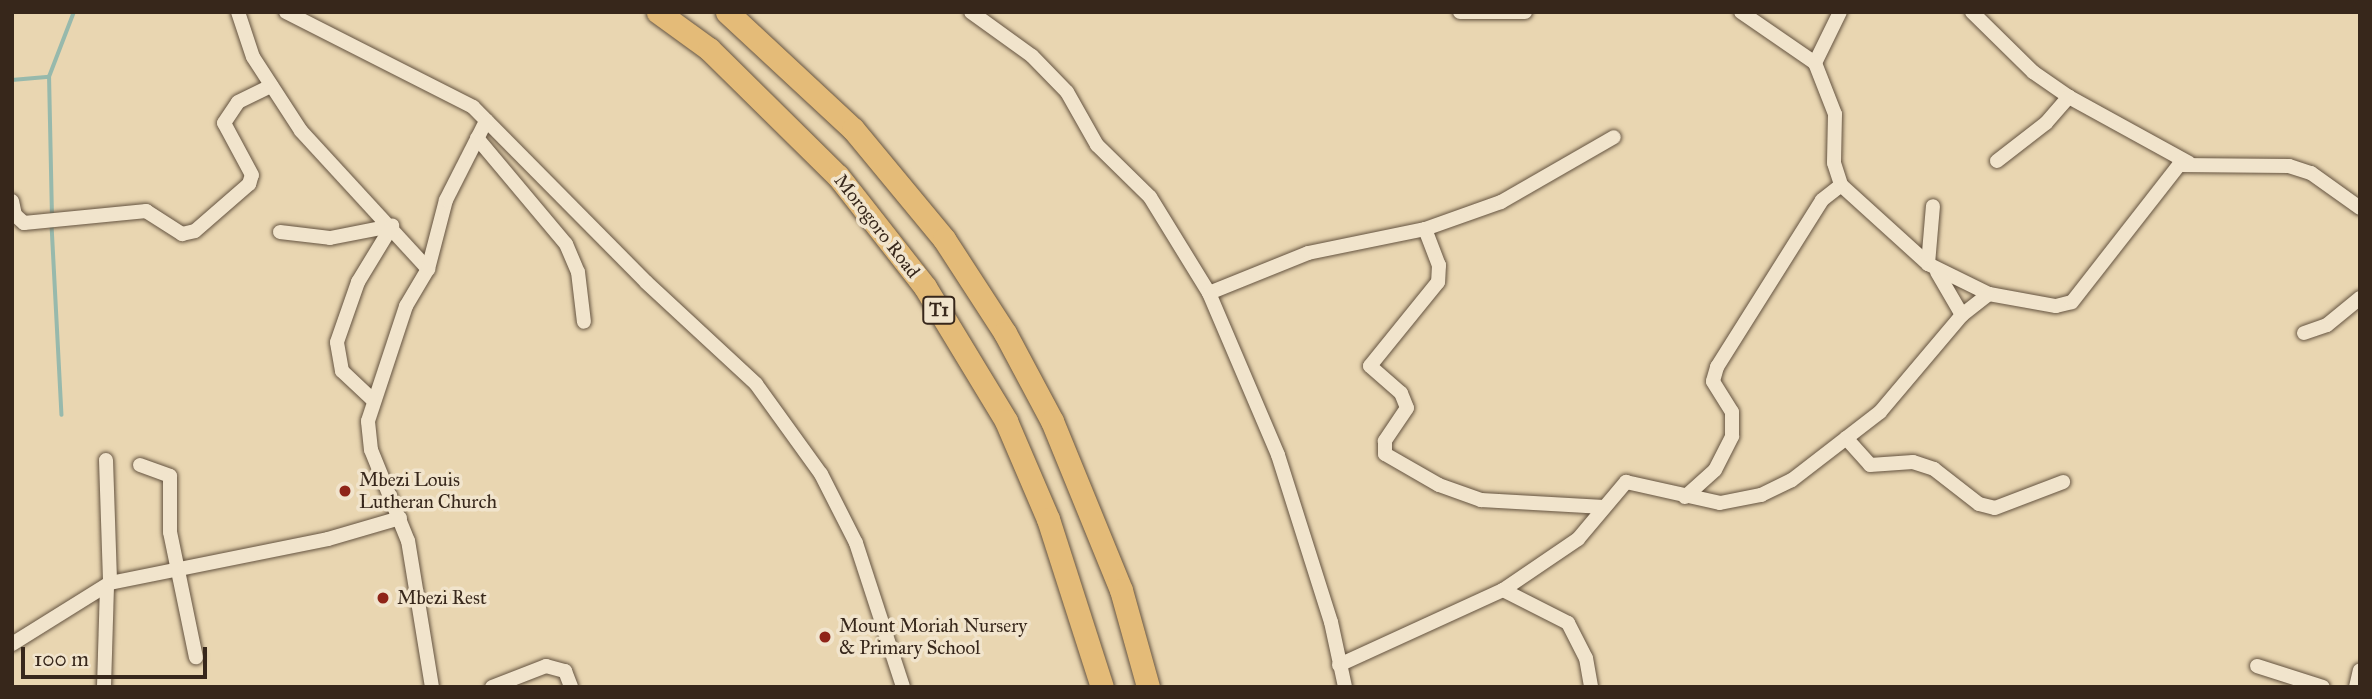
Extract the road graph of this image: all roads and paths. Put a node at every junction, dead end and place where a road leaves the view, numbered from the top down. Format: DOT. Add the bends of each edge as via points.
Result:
graph roads {
  1 [pos="238,12"];
  2 [pos="286,12"];
  3 [pos="658,12"];
  4 [pos="727,12"];
  5 [pos="971,12"];
  6 [pos="1460,12"];
  7 [pos="1525,12"];
  8 [pos="1741,12"];
  9 [pos="1840,12"];
  10 [pos="1972,12"];
  11 [pos="1815,63"];
  12 [pos="271,86"];
  13 [pos="2069,97"];
  14 [pos="486,121"];
  15 [pos="1614,137"];
  16 [pos="477,138"];
  17 [pos="1997,161"];
  18 [pos="2189,163"];
  19 [pos="1841,185"];
  20 [pos="12,201"];
  21 [pos="1933,206"];
  22 [pos="2360,208"];
  23 [pos="392,226"];
  24 [pos="1425,229"];
  25 [pos="280,232"];
  26 [pos="1930,265"];
  27 [pos="428,269"];
  28 [pos="1209,293"];
  29 [pos="1989,294"];
  30 [pos="2360,298"];
  31 [pos="1962,315"];
  32 [pos="584,322"];
  33 [pos="2304,333"];
  34 [pos="374,401"];
  35 [pos="1846,438"];
  36 [pos="106,460"];
  37 [pos="140,465"];
  38 [pos="2063,482"];
  39 [pos="1685,496"];
  40 [pos="1604,507"];
  41 [pos="400,518"];
  42 [pos="177,573"];
  43 [pos="108,585"];
  44 [pos="1503,590"];
  45 [pos="12,644"];
  46 [pos="196,657"];
  47 [pos="1339,665"];
  48 [pos="2257,666"];
  49 [pos="2360,670"];
  50 [pos="104,687"];
  51 [pos="432,687"];
  52 [pos="492,687"];
  53 [pos="571,687"];
  54 [pos="903,687"];
  55 [pos="1102,687"];
  56 [pos="1149,687"];
  57 [pos="1345,687"];
  58 [pos="1591,687"];
  59 [pos="2323,687"];
  60 [pos="2356,687"];
  1 -- 12 [label="street" via="253,57"];
  2 -- 14 [label="street" via="461,100"];
  3 -- 55 [label="highway, Morogoro Road / T1" via="709,49 838,176 925,287 1006,421 1048,519"];
  4 -- 56 [label="highway, T1" via="853,129 944,239 1005,332 1052,421 1121,590"];
  5 -- 28 [label="street" via="1032,57 1067,92 1097,145 1150,197"];
  6 -- 7 [label="street"];
  8 -- 11 [label="street"];
  9 -- 11 [label="street" via="1818,47"];
  10 -- 13 [label="street" via="2033,72"];
  11 -- 19 [label="street" via="1835,114 1834,163"];
  12 -- 20 [label="street" via="238,102 224,123 252,175 249,184 195,231 182,234 146,211 24,223 15,215"];
  12 -- 23 [label="street" via="302,131"];
  13 -- 17 [label="street" via="2046,123"];
  13 -- 18 [label="street"];
  14 -- 16 [label="street"];
  14 -- 54 [label="street" via="756,384 796,434 856,543"];
  15 -- 24 [label="street" via="1501,202"];
  16 -- 27 [label="street" via="446,200"];
  16 -- 32 [label="street" via="566,244 578,272"];
  18 -- 22 [label="street" via="2222,169 2288,166 2311,173"];
  18 -- 29 [label="street" via="2173,172 2072,302 2056,306"];
  19 -- 26 [label="street"];
  19 -- 39 [label="street" via="1816,209 1717,366 1713,381 1732,412 1732,436 1715,470"];
  21 -- 26 [label="street"];
  23 -- 25 [label="street" via="330,238"];
  23 -- 27 [label="street"];
  23 -- 34 [label="street" via="358,282 337,342 342,371"];
  24 -- 28 [label="street" via="1308,253"];
  24 -- 40 [label="street" via="1439,265 1438,282 1370,366 1401,393 1407,408 1385,441 1385,454 1438,485 1482,500"];
  26 -- 29 [label="street"];
  26 -- 31 [label="street" via="1951,288"];
  27 -- 34 [label="street" via="406,306"];
  28 -- 47 [label="street" via="1278,455"];
  29 -- 31 [label="street"];
  30 -- 33 [label="street" via="2327,325"];
  31 -- 35 [label="street" via="1880,412"];
  34 -- 41 [label="street" via="368,421 371,450"];
  35 -- 38 [label="street" via="1870,465 1913,462 1934,469 1979,504 1995,508"];
  35 -- 39 [label="street" via="1792,480 1761,495 1720,503"];
  36 -- 43 [label="street"];
  37 -- 42 [label="street" via="170,476 170,532"];
  39 -- 40 [label="street" via="1626,482"];
  40 -- 44 [label="street" via="1578,540"];
  41 -- 42 [label="street"];
  41 -- 51 [label="street"];
  42 -- 43 [label="street"];
  42 -- 46 [label="street"];
  43 -- 45 [label="street"];
  43 -- 50 [label="street"];
  44 -- 47 [label="street"];
  44 -- 58 [label="street" via="1568,623 1586,658"];
  47 -- 57 [label="street"];
  48 -- 59 [label="street"];
  49 -- 60 [label="street"];
  52 -- 53 [label="street" via="546,666 565,671"];
}
